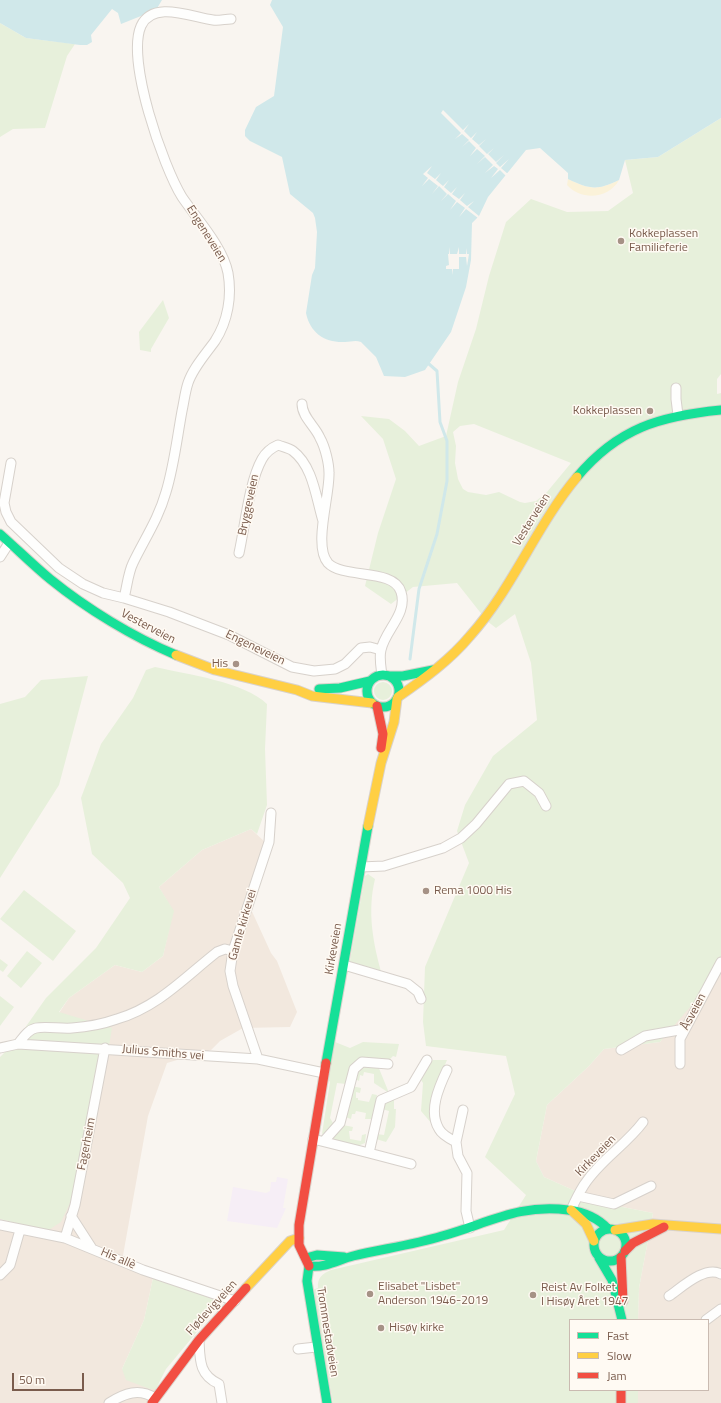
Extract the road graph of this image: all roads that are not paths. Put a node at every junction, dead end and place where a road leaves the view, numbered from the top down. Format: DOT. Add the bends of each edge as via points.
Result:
graph roads {
  1 [pos="231,19"];
  2 [pos="676,388"];
  3 [pos="302,404"];
  4 [pos="721,410"];
  5 [pos="678,415"];
  6 [pos="11,463"];
  7 [pos="324,526"];
  8 [pos="0,534"];
  9 [pos="9,543"];
  10 [pos="239,553"];
  11 [pos="0,557"];
  12 [pos="124,598"];
  13 [pos="381,650"];
  14 [pos="434,670"];
  15 [pos="386,675"];
  16 [pos="370,681"];
  17 [pos="297,690"];
  18 [pos="398,698"];
  19 [pos="374,705"];
  20 [pos="381,763"];
  21 [pos="546,806"];
  22 [pos="271,813"];
  23 [pos="360,867"];
  24 [pos="233,950"];
  25 [pos="721,962"];
  26 [pos="344,965"];
  27 [pos="421,999"];
  28 [pos="684,1028"];
  29 [pos="18,1044"];
  30 [pos="0,1048"];
  31 [pos="105,1048"];
  32 [pos="621,1050"];
  33 [pos="258,1059"];
  34 [pos="427,1060"];
  35 [pos="388,1064"];
  36 [pos="680,1064"];
  37 [pos="447,1070"];
  38 [pos="324,1073"];
  39 [pos="463,1110"];
  40 [pos="643,1122"];
  41 [pos="313,1139"];
  42 [pos="324,1141"];
  43 [pos="456,1142"];
  44 [pos="369,1153"];
  45 [pos="411,1164"];
  46 [pos="651,1186"];
  47 [pos="578,1196"];
  48 [pos="571,1210"];
  49 [pos="71,1216"];
  50 [pos="0,1225"];
  51 [pos="667,1226"];
  52 [pos="470,1228"];
  53 [pos="611,1229"];
  54 [pos="721,1229"];
  55 [pos="20,1230"];
  56 [pos="65,1238"];
  57 [pos="299,1238"];
  58 [pos="594,1241"];
  59 [pos="91,1248"];
  60 [pos="623,1254"];
  61 [pos="599,1258"];
  62 [pos="307,1262"];
  63 [pos="721,1274"];
  64 [pos="0,1275"];
  65 [pos="669,1296"];
  66 [pos="235,1301"];
  67 [pos="721,1309"];
  68 [pos="622,1319"];
  69 [pos="622,1319"];
  70 [pos="707,1319"];
  71 [pos="199,1340"];
  72 [pos="316,1347"];
  73 [pos="298,1349"];
  74 [pos="621,1391"];
  75 [pos="154,1401"];
  76 [pos="109,1403"];
  77 [pos="222,1403"];
  78 [pos="327,1403"];
  79 [pos="621,1403"];
  1 -- 12 [label="street, Engeneveien" via="214,20 167,11 155,12 146,17 141,27 138,45 140,75 149,111 167,164 181,195 228,270 231,293 227,314 216,339 188,384 166,491 156,521 132,565"];
  2 -- 5 [label="street"];
  3 -- 7 [label="street, Bryggeveien" via="302,409 320,438 329,472"];
  4 -- 5 [label="main road, Vesterveien"];
  5 -- 14 [label="main road, Vesterveien" via="636,429 598,454 579,473 557,501 480,625 461,648"];
  6 -- 12 [label="street, Engeneveien" via="4,503 10,522 59,568 83,584 103,593"];
  7 -- 10 [label="street, Bryggeveien" via="310,474 304,462 292,451 278,445 271,448 262,458 256,473"];
  7 -- 13 [label="street, Bryggeveien" via="323,553 327,562 334,568 384,578 396,583 401,590 402,610"];
  8 -- 9 [label="main road, Vesterveien"];
  9 -- 11 [label="street"];
  9 -- 17 [label="main road, Vesterveien" via="82,603 155,646 215,670"];
  12 -- 13 [label="street, Engeneveien" via="229,635 292,666 314,671 335,670 361,648"];
  13 -- 15 [label="street, Bryggeveien"];
  14 -- 15 [label="main road, Vesterveien" via="403,676"];
  14 -- 18 [label="main road, Vesterveien" via="429,677"];
  15 -- 16 [label="main road"];
  15 -- 18 [label="main road" via="397,683"];
  16 -- 17 [label="main road, Vesterveien" via="340,688"];
  16 -- 19 [label="main road" via="367,695"];
  17 -- 19 [label="main road, Vesterveien" via="312,696"];
  18 -- 19 [label="main road" via="386,707"];
  18 -- 20 [label="main road, Kirkeveien" via="394,722"];
  19 -- 20 [label="main road, Kirkeveien" via="383,734"];
  20 -- 23 [label="main road, Kirkeveien"];
  21 -- 23 [label="street" via="539,793 524,781 509,784 461,838 443,848 413,858 384,866"];
  22 -- 24 [label="street, Gamle kirkevei" via="269,842"];
  23 -- 26 [label="main road, Kirkeveien"];
  24 -- 29 [label="street" via="217,952 171,990 139,1012 87,1026 35,1028"];
  24 -- 33 [label="street, Gamle kirkevei" via="230,971 233,986"];
  25 -- 28 [label="street, Åsveien"];
  26 -- 27 [label="street" via="408,984 418,992"];
  26 -- 38 [label="main road, Kirkeveien"];
  28 -- 32 [label="street" via="645,1036"];
  28 -- 36 [label="street, Åsveien" via="680,1039"];
  29 -- 30 [label="street, Julius Smiths vei"];
  29 -- 31 [label="street, Julius Smiths vei"];
  31 -- 33 [label="street, Julius Smiths vei"];
  31 -- 49 [label="street, Fagerheim"];
  33 -- 38 [label="street, Julius Smiths vei"];
  34 -- 44 [label="street" via="411,1087 380,1100"];
  35 -- 42 [label="street" via="362,1062 354,1069 340,1123"];
  37 -- 43 [label="street" via="437,1092 435,1118 439,1130"];
  38 -- 41 [label="main road, Kirkeveien"];
  39 -- 43 [label="street"];
  40 -- 47 [label="street, Kirkeveien" via="632,1138 602,1163 584,1184"];
  41 -- 42 [label="street"];
  41 -- 57 [label="main road, Kirkeveien"];
  42 -- 44 [label="street"];
  43 -- 52 [label="street" via="458,1156 467,1173 466,1210"];
  44 -- 45 [label="street"];
  46 -- 47 [label="street" via="614,1204"];
  47 -- 48 [label="street, Kirkeveien"];
  48 -- 52 [label="main road" via="559,1206 532,1207"];
  48 -- 53 [label="main road" via="591,1214"];
  48 -- 58 [label="main road" via="586,1224"];
  49 -- 56 [label="street, Fagerheim"];
  49 -- 59 [label="street"];
  50 -- 55 [label="street, His allè"];
  51 -- 53 [label="main road" via="653,1224"];
  51 -- 54 [label="main road"];
  51 -- 60 [label="main road" via="633,1242"];
  52 -- 62 [label="main road" via="349,1257 322,1266"];
  53 -- 58 [label="main road" via="599,1233"];
  53 -- 60 [label="main road" via="619,1232 625,1241"];
  55 -- 56 [label="street, His allè"];
  55 -- 64 [label="street" via="10,1265"];
  56 -- 59 [label="street, His allè"];
  57 -- 62 [label="main road, Kirkeveien" via="299,1245"];
  57 -- 66 [label="main road, Flødevigveien" via="290,1241"];
  58 -- 61 [label="main road" via="594,1250"];
  59 -- 66 [label="street, His allè" via="143,1270"];
  60 -- 61 [label="main road" via="617,1260 608,1262"];
  60 -- 68 [label="main road"];
  61 -- 69 [label="main road" via="608,1269 616,1288"];
  62 -- 72 [label="main road, Trommestadveien" via="307,1281"];
  63 -- 65 [label="street" via="712,1272 700,1275"];
  66 -- 71 [label="main road, Flødevigveien"];
  67 -- 70 [label="street"];
  71 -- 75 [label="main road, Flødevigveien"];
  71 -- 77 [label="street" via="202,1369 209,1380 219,1384"];
  72 -- 73 [label="street"];
  72 -- 78 [label="main road, Trommestadveien"];
  74 -- 79 [label="main road"];
  75 -- 76 [label="street" via="145,1392 136,1392"];
}
